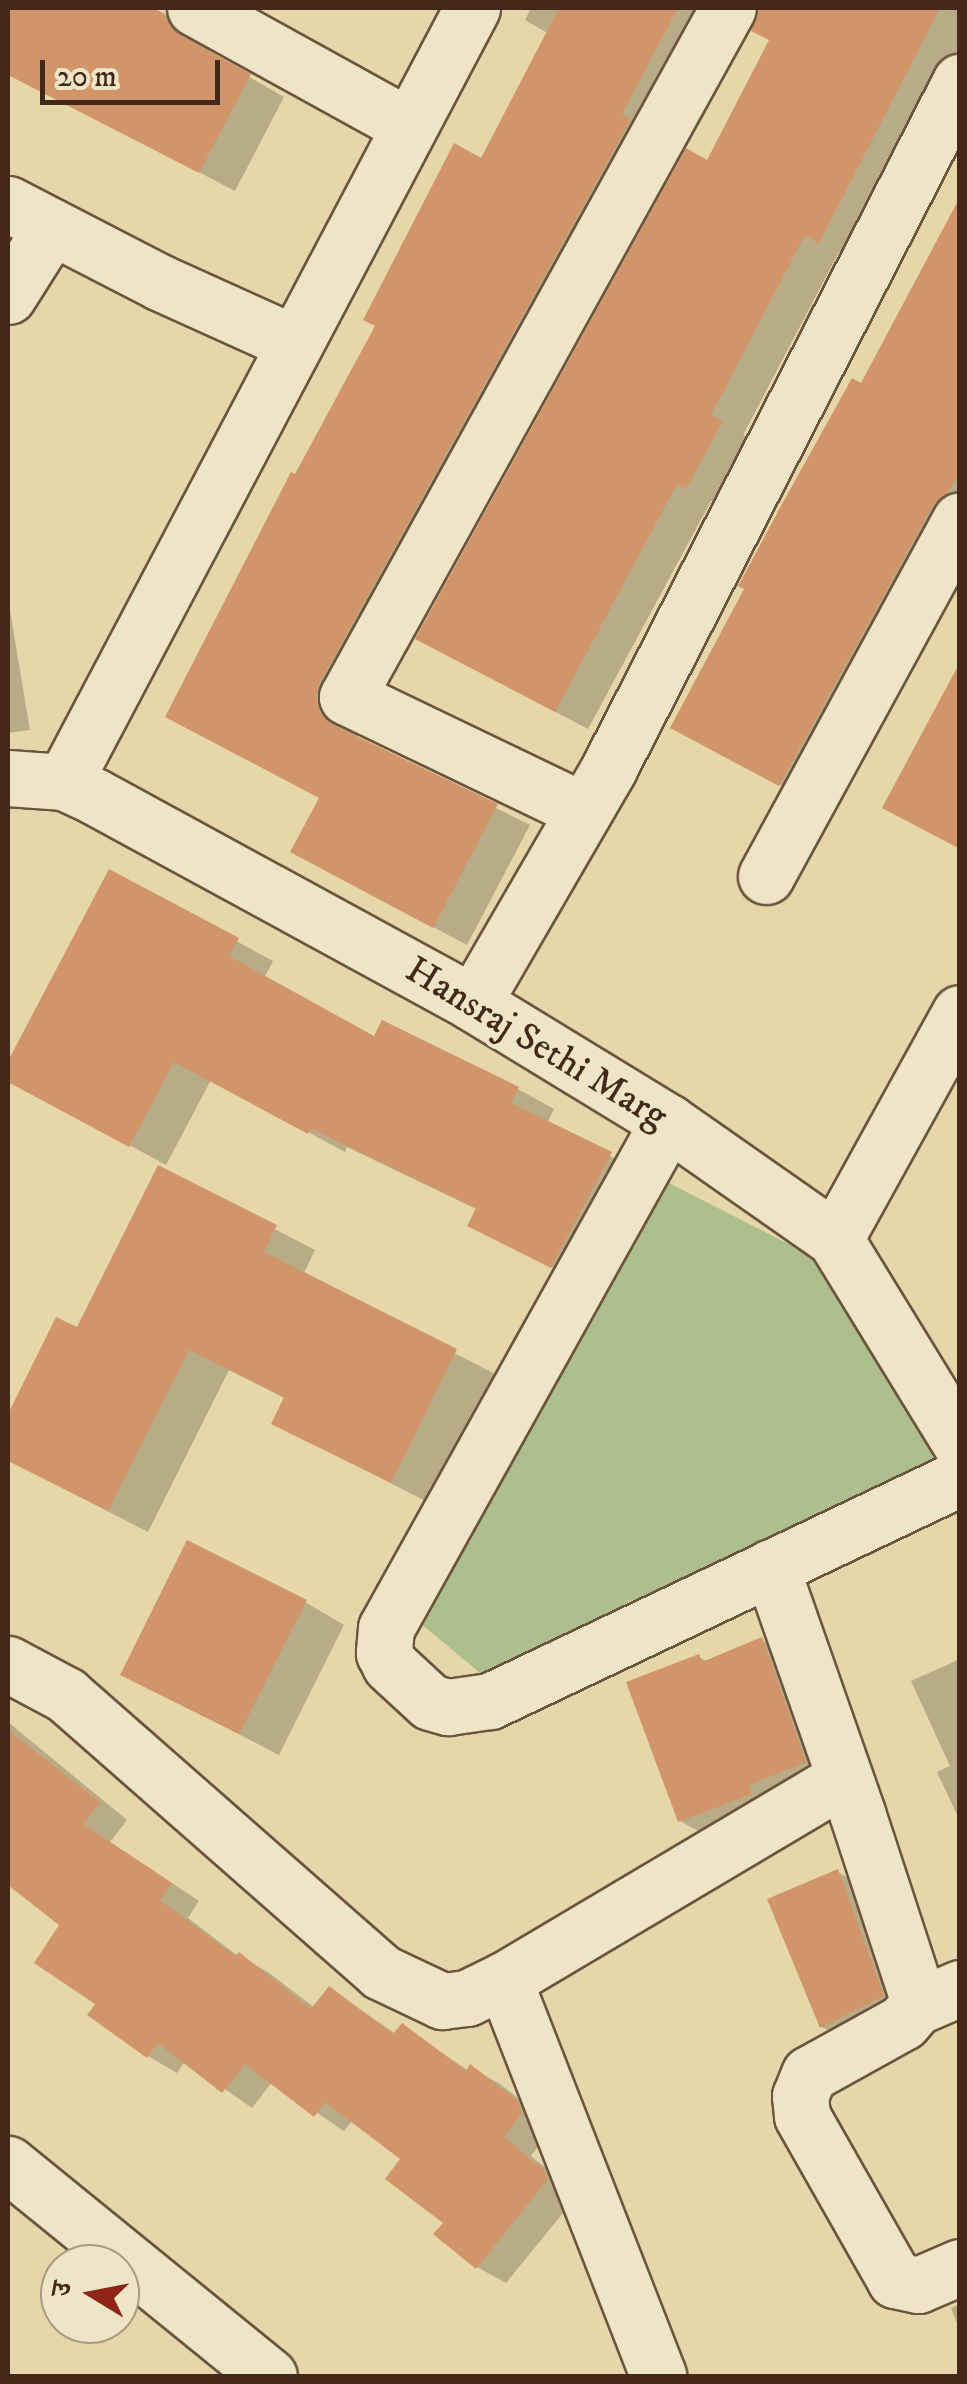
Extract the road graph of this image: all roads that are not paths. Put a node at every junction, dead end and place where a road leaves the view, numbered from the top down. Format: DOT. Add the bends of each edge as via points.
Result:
graph roads {
  1 [pos="195,8"];
  2 [pos="472,8"];
  3 [pos="728,8"];
  4 [pos="960,82"];
  5 [pos="408,125"];
  6 [pos="30,216"];
  7 [pos="8,296"];
  8 [pos="294,343"];
  9 [pos="960,520"];
  10 [pos="8,778"];
  11 [pos="64,782"];
  12 [pos="584,811"];
  13 [pos="766,876"];
  14 [pos="473,1003"];
  15 [pos="960,1013"];
  16 [pos="668,1122"];
  17 [pos="835,1239"];
  18 [pos="960,1443"];
  19 [pos="960,1478"];
  20 [pos="771,1567"];
  21 [pos="8,1664"];
  22 [pos="844,1778"];
  23 [pos="504,1980"];
  24 [pos="938,1997"];
  25 [pos="8,2164"];
  26 [pos="960,2267"];
  27 [pos="269,2376"];
  28 [pos="658,2376"];
  1 -- 5 [label="street"];
  2 -- 5 [label="street"];
  3 -- 12 [label="street" via="347,697"];
  4 -- 12 [label="street"];
  5 -- 8 [label="street"];
  6 -- 7 [label="street"];
  6 -- 8 [label="street"];
  8 -- 11 [label="street"];
  9 -- 13 [label="street"];
  10 -- 11 [label="street, Hansraj Sethi Marg"];
  11 -- 14 [label="street, Hansraj Sethi Marg"];
  12 -- 14 [label="street"];
  14 -- 16 [label="street, Hansraj Sethi Marg"];
  15 -- 17 [label="street"];
  16 -- 17 [label="street, Hansraj Sethi Marg"];
  16 -- 20 [label="street" via="386,1628 384,1653 430,1702 466,1706"];
  17 -- 18 [label="street, Hansraj Sethi Marg"];
  19 -- 20 [label="street"];
  20 -- 22 [label="street"];
  21 -- 23 [label="street" via="66,1695 393,1980 433,2000 454,2002"];
  22 -- 23 [label="street"];
  22 -- 24 [label="street" via="918,2000"];
  23 -- 28 [label="street"];
  24 -- 26 [label="street" via="808,2074 800,2096 802,2116 895,2280 918,2285"];
  25 -- 27 [label="street"];
}
